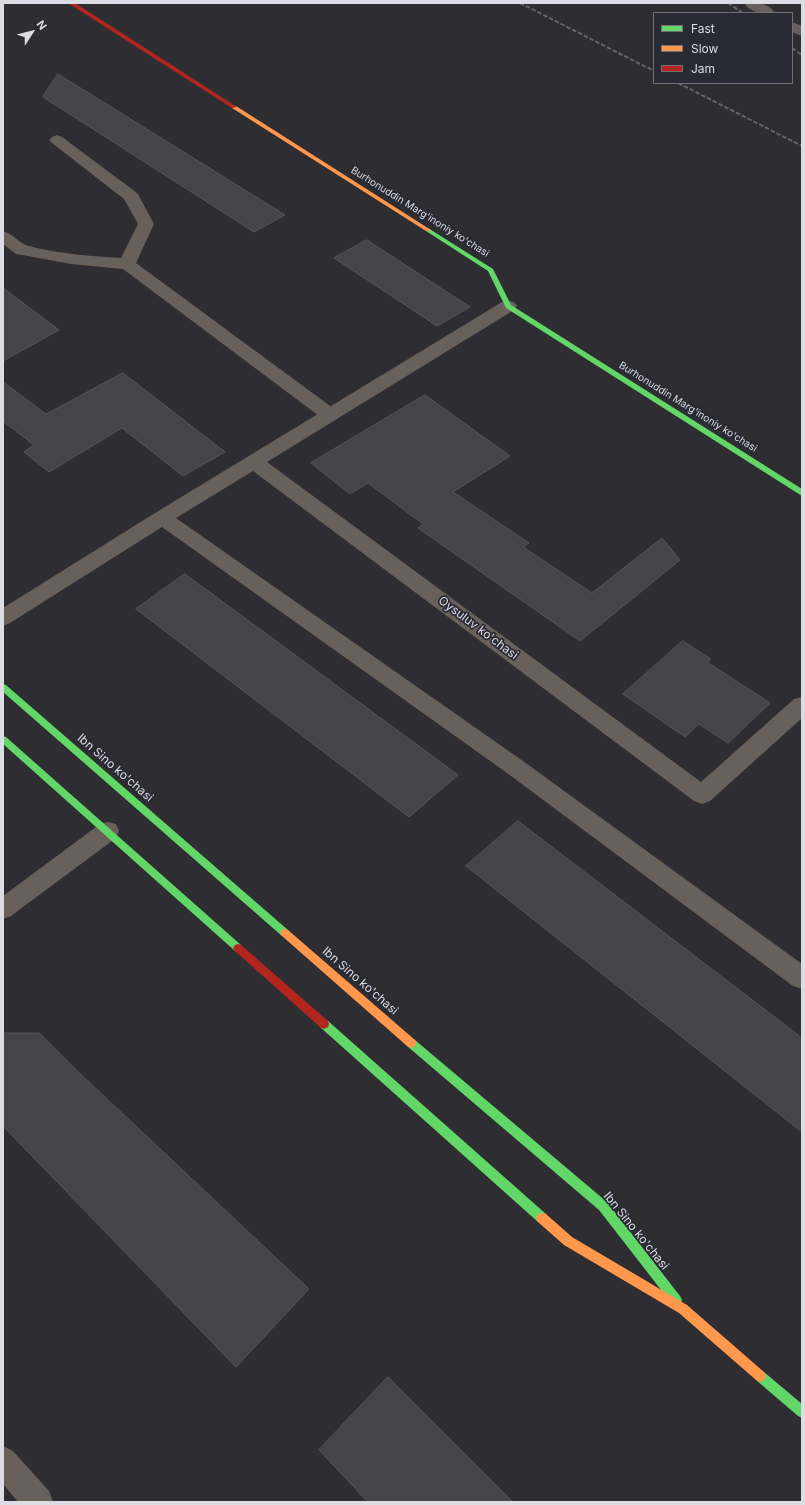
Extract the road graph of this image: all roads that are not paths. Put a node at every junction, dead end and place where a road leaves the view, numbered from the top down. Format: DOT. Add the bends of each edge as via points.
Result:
graph roads {
  1 [pos="71,3"];
  2 [pos="751,3"];
  3 [pos="766,12"];
  4 [pos="793,27"];
  5 [pos="802,32"];
  6 [pos="57,140"];
  7 [pos="3,236"];
  8 [pos="128,264"];
  9 [pos="508,306"];
  10 [pos="330,415"];
  11 [pos="254,462"];
  12 [pos="802,492"];
  13 [pos="162,518"];
  14 [pos="3,618"];
  15 [pos="3,687"];
  16 [pos="802,705"];
  17 [pos="3,739"];
  18 [pos="108,831"];
  19 [pos="3,909"];
  20 [pos="802,978"];
  21 [pos="683,1309"];
  22 [pos="802,1412"];
  23 [pos="3,1461"];
  24 [pos="38,1502"];
  1 -- 9 [label="main road, Burhonuddin Marg'inoniy ko'chasi" via="491,270"];
  2 -- 3 [label="street"];
  4 -- 5 [label="street"];
  6 -- 8 [label="street" via="131,196 146,224"];
  7 -- 8 [label="street" via="22,250 71,259"];
  8 -- 10 [label="street"];
  9 -- 10 [label="street"];
  9 -- 12 [label="main road, Burhonuddin Marg'inoniy ko'chasi"];
  10 -- 11 [label="street"];
  11 -- 13 [label="street"];
  11 -- 16 [label="street, Oysuluv ko'chasi" via="702,795"];
  13 -- 14 [label="street"];
  13 -- 20 [label="street" via="515,767"];
  15 -- 21 [label="main road, Ibn Sino ko'chasi" via="433,1062 603,1206"];
  17 -- 18 [label="main road, Ibn Sino ko'chasi"];
  18 -- 19 [label="street"];
  18 -- 21 [label="main road, Ibn Sino ko'chasi" via="568,1241"];
  21 -- 22 [label="main road, Ibn Sino ko'chasi"];
  23 -- 24 [label="street"];
}
